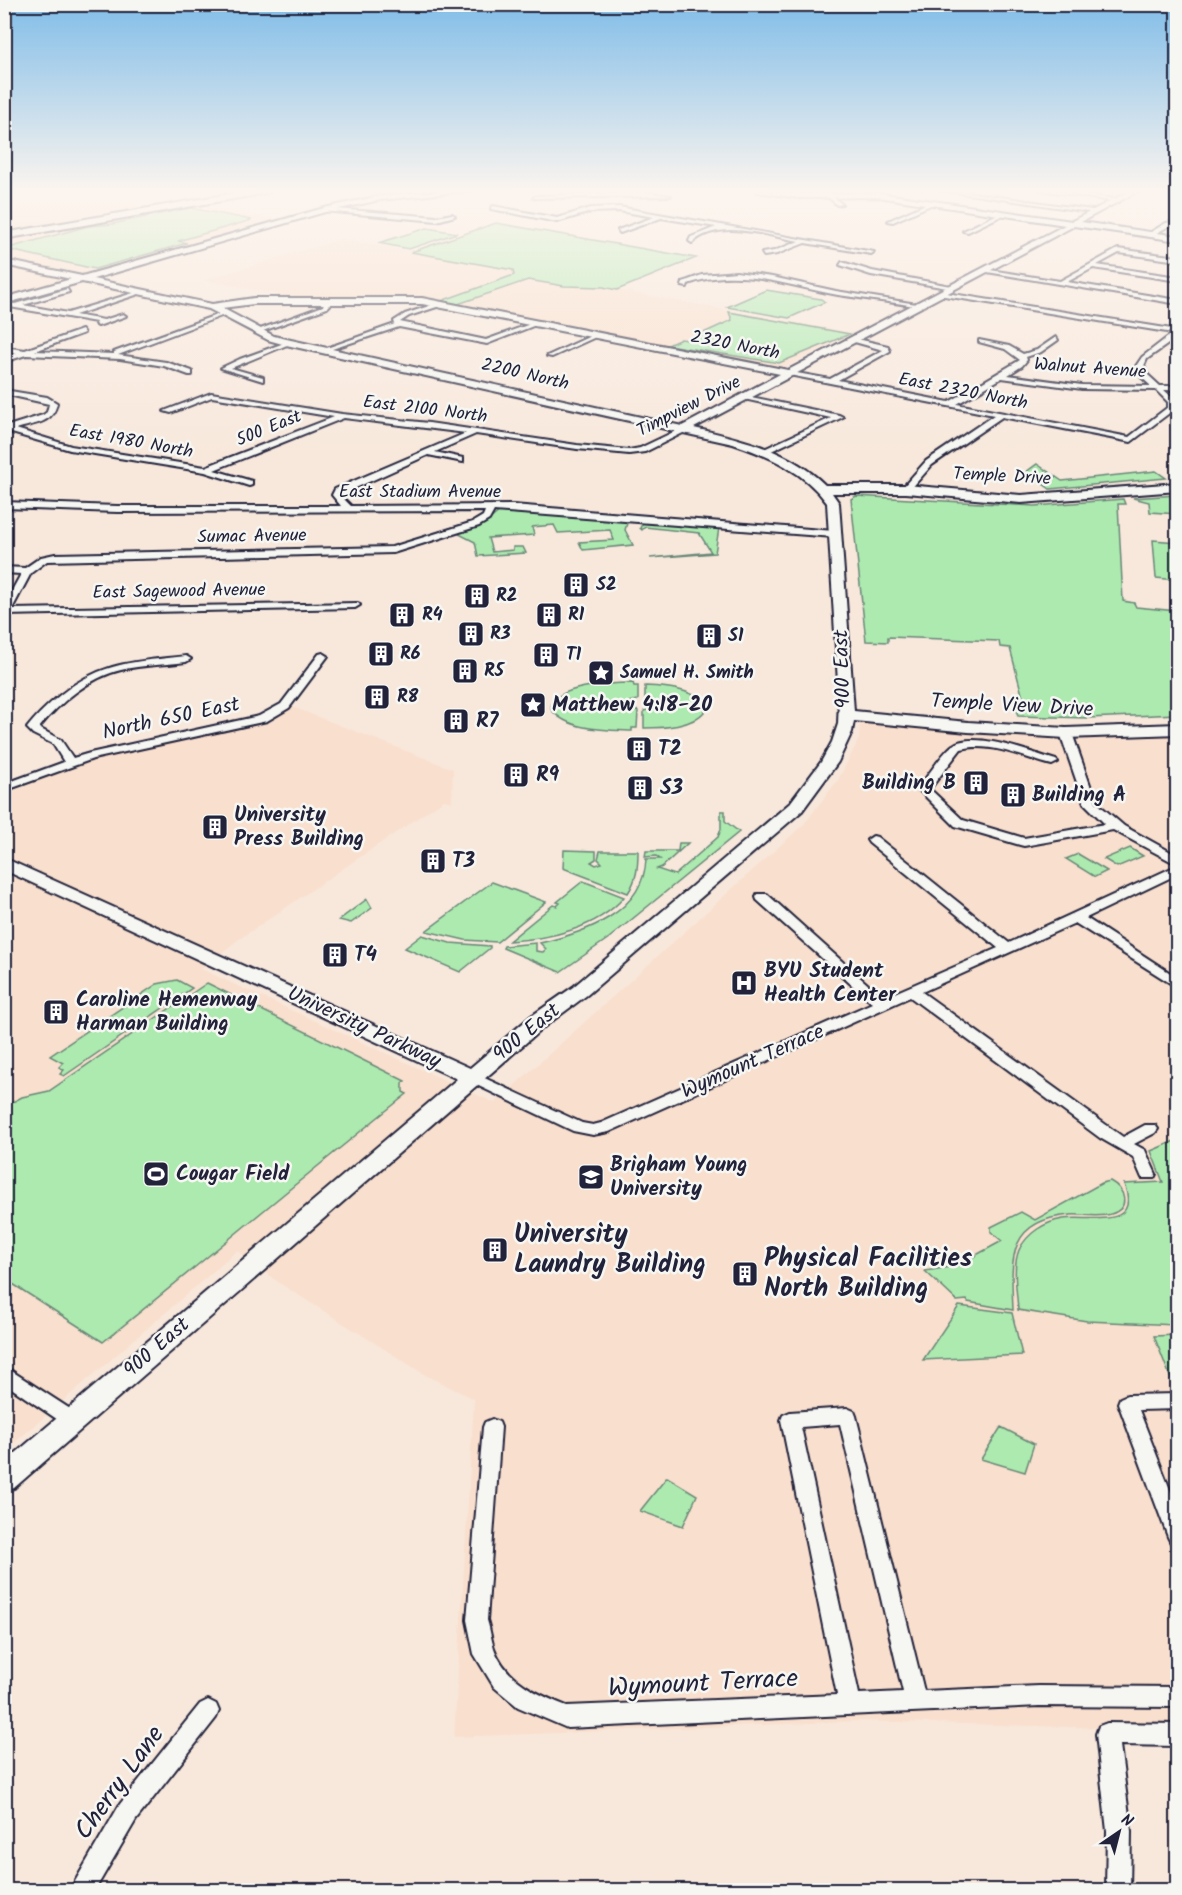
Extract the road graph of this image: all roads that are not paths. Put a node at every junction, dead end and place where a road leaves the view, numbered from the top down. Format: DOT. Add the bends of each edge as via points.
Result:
graph roads {
  1 [pos="698,278"];
  2 [pos="764,278"];
  3 [pos="903,278"];
  4 [pos="970,278"];
  5 [pos="1032,278"];
  6 [pos="1070,278"];
  7 [pos="84,279"];
  8 [pos="1062,283"];
  9 [pos="685,286"];
  10 [pos="953,287"];
  11 [pos="67,291"];
  12 [pos="142,292"];
  13 [pos="940,294"];
  14 [pos="327,300"];
  15 [pos="1178,302"];
  16 [pos="9,303"];
  17 [pos="441,304"];
  18 [pos="920,305"];
  19 [pos="212,307"];
  20 [pos="4,309"];
  21 [pos="224,314"];
  22 [pos="66,315"];
  23 [pos="123,316"];
  24 [pos="105,322"];
  25 [pos="538,323"];
  26 [pos="399,325"];
  27 [pos="93,326"];
  28 [pos="258,331"];
  29 [pos="82,332"];
  30 [pos="1178,333"];
  31 [pos="597,335"];
  32 [pos="1056,339"];
  33 [pos="853,340"];
  34 [pos="981,341"];
  35 [pos="289,343"];
  36 [pos="4,349"];
  37 [pos="324,350"];
  38 [pos="23,353"];
  39 [pos="108,355"];
  40 [pos="550,356"];
  41 [pos="1022,356"];
  42 [pos="4,360"];
  43 [pos="189,373"];
  44 [pos="789,373"];
  45 [pos="1001,376"];
  46 [pos="260,379"];
  47 [pos="832,381"];
  48 [pos="1178,388"];
  49 [pos="1160,389"];
  50 [pos="4,392"];
  51 [pos="744,397"];
  52 [pos="951,404"];
  53 [pos="168,411"];
  54 [pos="392,411"];
  55 [pos="1167,412"];
  56 [pos="1001,414"];
  57 [pos="1178,414"];
  58 [pos="342,416"];
  59 [pos="379,419"];
  60 [pos="684,429"];
  61 [pos="7,430"];
  62 [pos="475,432"];
  63 [pos="767,451"];
  64 [pos="425,452"];
  65 [pos="637,452"];
  66 [pos="460,460"];
  67 [pos="206,470"];
  68 [pos="249,483"];
  69 [pos="1178,487"];
  70 [pos="824,489"];
  71 [pos="906,489"];
  72 [pos="4,506"];
  73 [pos="349,508"];
  74 [pos="489,508"];
  75 [pos="834,534"];
  76 [pos="4,570"];
  77 [pos="27,571"];
  78 [pos="355,604"];
  79 [pos="4,612"];
  80 [pos="323,656"];
  81 [pos="186,659"];
  82 [pos="845,715"];
  83 [pos="980,727"];
  84 [pos="1178,729"];
  85 [pos="1066,733"];
  86 [pos="984,745"];
  87 [pos="70,762"];
  88 [pos="1052,762"];
  89 [pos="4,788"];
  90 [pos="1117,826"];
  91 [pos="873,840"];
  92 [pos="1178,861"];
  93 [pos="4,863"];
  94 [pos="1178,869"];
  95 [pos="762,897"];
  96 [pos="1076,918"];
  97 [pos="1007,948"];
  98 [pos="1178,984"];
  99 [pos="911,991"];
  100 [pos="881,1004"];
  101 [pos="473,1078"];
  102 [pos="593,1130"];
  103 [pos="1150,1130"];
  104 [pos="1124,1143"];
  105 [pos="1148,1174"];
  106 [pos="4,1373"];
  107 [pos="1178,1401"];
  108 [pos="74,1420"];
  109 [pos="492,1427"];
  110 [pos="4,1480"];
  111 [pos="1178,1537"];
  112 [pos="1178,1697"];
  113 [pos="916,1702"];
  114 [pos="850,1705"];
  115 [pos="208,1711"];
  116 [pos="1178,1735"];
  117 [pos="82,1890"];
  118 [pos="1119,1890"];
  1 -- 9 [label="street"];
  2 -- 18 [label="street"];
  3 -- 10 [label="street"];
  4 -- 10 [label="main road, Timpview Drive"];
  5 -- 8 [label="street"];
  6 -- 8 [label="street"];
  7 -- 12 [label="main road"];
  7 -- 16 [label="main road"];
  8 -- 15 [label="street"];
  10 -- 13 [label="main road, Timpview Drive"];
  11 -- 16 [label="street"];
  12 -- 19 [label="main road"];
  12 -- 22 [label="street"];
  13 -- 18 [label="main road, Timpview Drive"];
  13 -- 30 [label="street"];
  14 -- 17 [label="main road, 2320 North"];
  14 -- 19 [label="main road, 2320 North" via="235,302"];
  14 -- 28 [label="street" via="325,307"];
  16 -- 20 [label="street"];
  16 -- 22 [label="street"];
  17 -- 25 [label="main road, 2320 North"];
  17 -- 26 [label="street" via="402,317 396,322"];
  18 -- 33 [label="main road, Timpview Drive"];
  19 -- 21 [label="main road, 2200 North"];
  21 -- 28 [label="main road, 2200 North"];
  21 -- 39 [label="street"];
  22 -- 24 [label="street"];
  23 -- 24 [label="street"];
  24 -- 27 [label="street"];
  25 -- 26 [label="street" via="487,342"];
  25 -- 31 [label="main road, 2320 North"];
  26 -- 37 [label="street"];
  28 -- 35 [label="main road, 2200 North"];
  29 -- 38 [label="street"];
  30 -- 49 [label="street" via="1141,362 1144,375"];
  31 -- 40 [label="street"];
  31 -- 44 [label="main road, 2320 North"];
  32 -- 41 [label="street" via="1039,351"];
  33 -- 44 [label="main road, Timpview Drive"];
  33 -- 47 [label="street" via="886,347 887,351"];
  34 -- 41 [label="street" via="1007,347"];
  35 -- 37 [label="main road, 2200 North"];
  35 -- 46 [label="street" via="225,368"];
  36 -- 38 [label="street"];
  37 -- 60 [label="main road, 2200 North"];
  38 -- 39 [label="street"];
  38 -- 42 [label="street"];
  39 -- 43 [label="street" via="155,360"];
  41 -- 45 [label="street" via="1020,365"];
  44 -- 47 [label="street, East 2320 North"];
  44 -- 51 [label="main road, Timpview Drive"];
  45 -- 49 [label="street, Walnut Avenue" via="1082,387"];
  45 -- 52 [label="street"];
  47 -- 52 [label="street, East 2320 North"];
  48 -- 49 [label="street, Walnut Avenue"];
  49 -- 55 [label="street" via="1172,401"];
  50 -- 61 [label="street" via="52,403 51,413"];
  51 -- 60 [label="main road, Timpview Drive"];
  51 -- 63 [label="street" via="839,417"];
  52 -- 56 [label="street, East 2320 North"];
  53 -- 58 [label="street, East 2100 North" via="211,395"];
  54 -- 59 [label="street"];
  55 -- 56 [label="street, East 2320 North" via="1131,440"];
  55 -- 57 [label="street"];
  56 -- 71 [label="street" via="929,463"];
  58 -- 59 [label="street, East 2100 North"];
  58 -- 67 [label="street, 500 East"];
  59 -- 62 [label="street, East 2100 North"];
  60 -- 63 [label="main road, 2200 North"];
  60 -- 65 [label="street, Timpview Drive"];
  61 -- 67 [label="street, East 1980 North" via="70,448"];
  62 -- 64 [label="street"];
  62 -- 65 [label="street, East 2100 North"];
  63 -- 70 [label="main road, 2200 North"];
  64 -- 66 [label="street"];
  64 -- 73 [label="street" via="338,491 336,495"];
  67 -- 68 [label="street, East 1980 North"];
  69 -- 71 [label="main road, Temple Drive" via="1028,499"];
  70 -- 71 [label="main road, Temple Drive"];
  70 -- 75 [label="main road, 900 East" via="833,502"];
  72 -- 73 [label="street, East Stadium Avenue"];
  73 -- 74 [label="street, East Stadium Avenue"];
  74 -- 75 [label="street, East Stadium Avenue"];
  74 -- 77 [label="street, Sumac Avenue" via="487,519 476,524 393,550 55,557"];
  75 -- 82 [label="main road, 900 East"];
  76 -- 77 [label="street, Sumac Avenue"];
  77 -- 79 [label="street"];
  78 -- 79 [label="street, East Sagewood Avenue"];
  80 -- 87 [label="street, North 650 East" via="285,706 263,719"];
  81 -- 87 [label="street" via="118,667 69,692 33,728 57,742"];
  82 -- 83 [label="main road, Temple View Drive"];
  82 -- 101 [label="main road, 900 East" via="844,732 835,752 796,807"];
  83 -- 85 [label="main road, Temple View Drive"];
  83 -- 86 [label="street"];
  84 -- 85 [label="main road, Temple View Drive"];
  85 -- 90 [label="street" via="1090,803"];
  86 -- 88 [label="street"];
  86 -- 90 [label="street" via="957,747 924,789 959,823 1024,842"];
  87 -- 89 [label="street, North 650 East"];
  90 -- 92 [label="street"];
  91 -- 97 [label="street"];
  93 -- 101 [label="main road, University Parkway"];
  94 -- 96 [label="street, Wymount Terrace"];
  95 -- 100 [label="street"];
  96 -- 97 [label="street, Wymount Terrace"];
  96 -- 98 [label="street"];
  97 -- 99 [label="street, Wymount Terrace"];
  99 -- 100 [label="street, Wymount Terrace"];
  99 -- 104 [label="street" via="1106,1134"];
  100 -- 102 [label="street, Wymount Terrace" via="611,1126"];
  101 -- 102 [label="street, University Parkway"];
  101 -- 108 [label="main road, 900 East"];
  103 -- 104 [label="street"];
  104 -- 105 [label="street" via="1138,1154"];
  106 -- 108 [label="street"];
  107 -- 111 [label="street" via="1127,1402"];
  108 -- 110 [label="main road, 900 East"];
  109 -- 114 [label="street, Wymount Terrace" via="477,1620 485,1654 502,1680 526,1700 567,1717 602,1718"];
  112 -- 113 [label="street, Wymount Terrace" via="1038,1696"];
  113 -- 114 [label="street, Wymount Terrace"];
  113 -- 114 [label="street" via="847,1416 790,1420"];
  115 -- 117 [label="street, Cherry Lane" via="128,1812"];
  116 -- 118 [label="street" via="1107,1734 1119,1832"];
}
